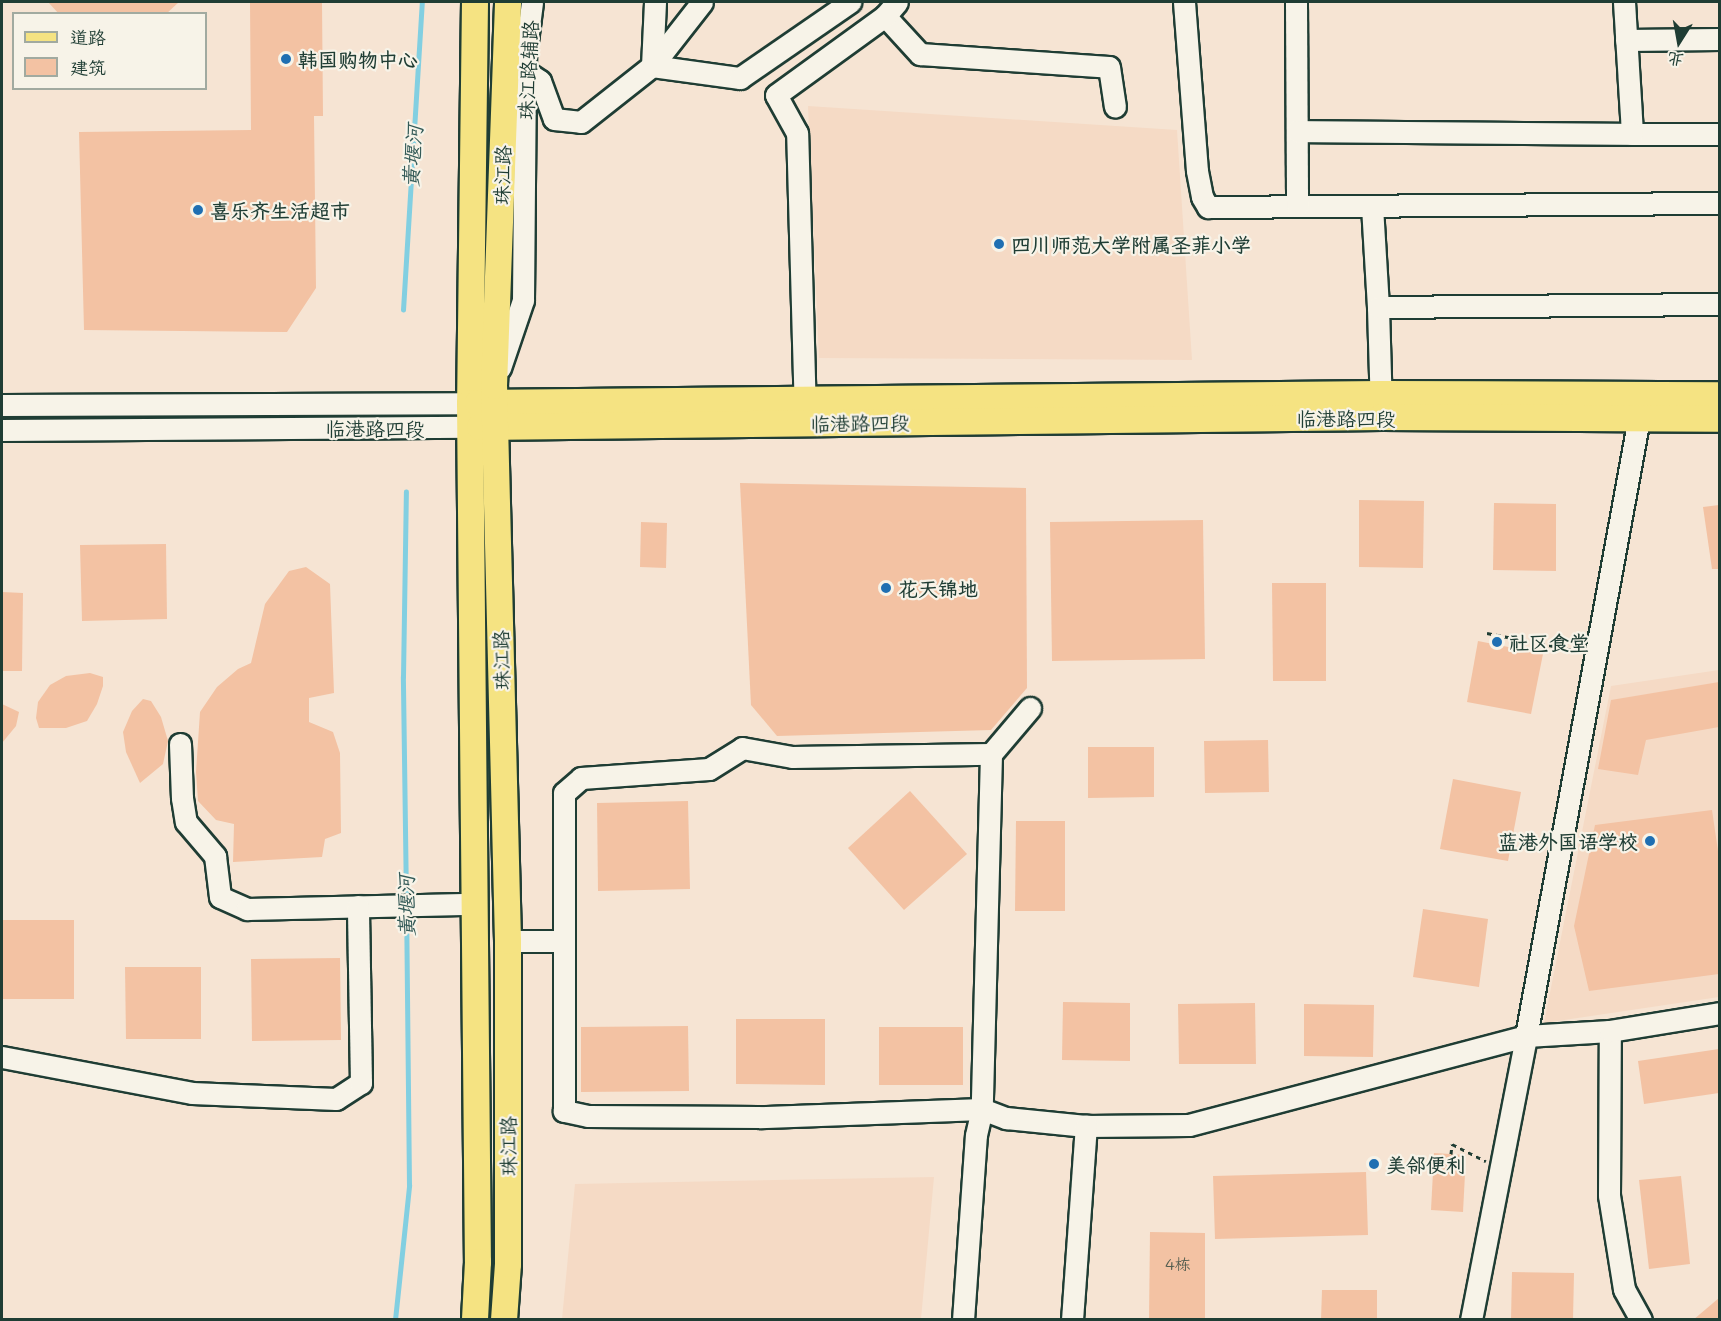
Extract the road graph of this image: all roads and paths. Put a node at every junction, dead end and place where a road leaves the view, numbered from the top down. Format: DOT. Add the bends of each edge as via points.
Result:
graph roads {
  1 [pos="475,2"];
  2 [pos="508,2"];
  3 [pos="532,2"];
  4 [pos="655,2"];
  5 [pos="702,2"];
  6 [pos="850,2"];
  7 [pos="1184,2"];
  8 [pos="1296,2"];
  9 [pos="1624,2"];
  10 [pos="891,9"];
  11 [pos="1719,39"];
  12 [pos="1626,40"];
  13 [pos="652,66"];
  14 [pos="525,71"];
  15 [pos="1115,107"];
  16 [pos="1297,131"];
  17 [pos="1719,134"];
  18 [pos="1632,135"];
  19 [pos="1719,203"];
  20 [pos="1297,206"];
  21 [pos="1372,206"];
  22 [pos="1719,304"];
  23 [pos="1378,307"];
  24 [pos="1719,395"];
  25 [pos="2,405"];
  26 [pos="1381,406"];
  27 [pos="485,409"];
  28 [pos="804,412"];
  29 [pos="1639,418"];
  30 [pos="1719,419"];
  31 [pos="2,430"];
  32 [pos="1487,633"];
  33 [pos="1595,654"];
  34 [pos="1030,708"];
  35 [pos="180,744"];
  36 [pos="991,754"];
  37 [pos="474,904"];
  38 [pos="358,906"];
  39 [pos="508,941"];
  40 [pos="564,941"];
  41 [pos="1719,1013"];
  42 [pos="1610,1031"];
  43 [pos="1526,1036"];
  44 [pos="2,1057"];
  45 [pos="982,1108"];
  46 [pos="1086,1126"];
  47 [pos="1451,1154"];
  48 [pos="1501,1168"];
  49 [pos="475,1320"];
  50 [pos="504,1320"];
  51 [pos="963,1320"];
  52 [pos="1072,1320"];
  53 [pos="1471,1320"];
  54 [pos="1641,1320"];
  1 -- 27 [label="main road, 珠江路"];
  2 -- 27 [label="main road, 珠江路"];
  3 -- 14 [label="street, 珠江路辅路"];
  4 -- 13 [label="street"];
  5 -- 13 [label="street"];
  6 -- 13 [label="street" via="740,78"];
  7 -- 20 [label="street" via="1202,197 1208,207"];
  8 -- 16 [label="street"];
  9 -- 12 [label="street"];
  10 -- 15 [label="street" via="920,54 1109,67"];
  10 -- 28 [label="street" via="776,95 797,133"];
  11 -- 12 [label="street"];
  12 -- 18 [label="street"];
  13 -- 14 [label="street" via="581,122 554,119 540,81"];
  14 -- 27 [label="street, 珠江路辅路" via="523,300"];
  16 -- 18 [label="street"];
  16 -- 20 [label="street"];
  17 -- 18 [label="street"];
  19 -- 21 [label="street"];
  20 -- 21 [label="street"];
  21 -- 23 [label="street"];
  22 -- 23 [label="street"];
  23 -- 26 [label="street"];
  24 -- 26 [label="main road, 临港路四段"];
  25 -- 27 [label="street, 临港路四段"];
  26 -- 28 [label="main road, 临港路四段"];
  26 -- 29 [label="main road, 临港路四段"];
  27 -- 28 [label="main road, 临港路四段"];
  27 -- 31 [label="street, 临港路四段"];
  27 -- 37 [label="main road, 珠江路"];
  27 -- 39 [label="main road, 珠江路"];
  29 -- 30 [label="main road, 临港路四段"];
  29 -- 33 [label="street"];
  32 -- 33 [label="path"];
  33 -- 43 [label="street"];
  34 -- 36 [label="street"];
  35 -- 38 [label="street" via="186,822 215,856 219,897 247,909"];
  36 -- 40 [label="street" via="792,757 742,748 709,769 581,778 564,793"];
  36 -- 45 [label="street"];
  37 -- 38 [label="street"];
  37 -- 49 [label="main road, 珠江路" via="478,1262"];
  38 -- 44 [label="street" via="361,1083 336,1099 192,1093"];
  39 -- 40 [label="street"];
  39 -- 50 [label="main road, 珠江路" via="508,1264"];
  40 -- 45 [label="street" via="564,1111 588,1116 759,1117"];
  41 -- 42 [label="street"];
  42 -- 43 [label="street"];
  42 -- 54 [label="street" via="1609,1195 1624,1289"];
  43 -- 46 [label="street" via="1190,1125"];
  43 -- 48 [label="street"];
  45 -- 46 [label="street" via="1006,1118"];
  45 -- 51 [label="street" via="976,1135"];
  46 -- 52 [label="street"];
  47 -- 48 [label="path" via="1452,1144"];
  48 -- 53 [label="street"];
}
